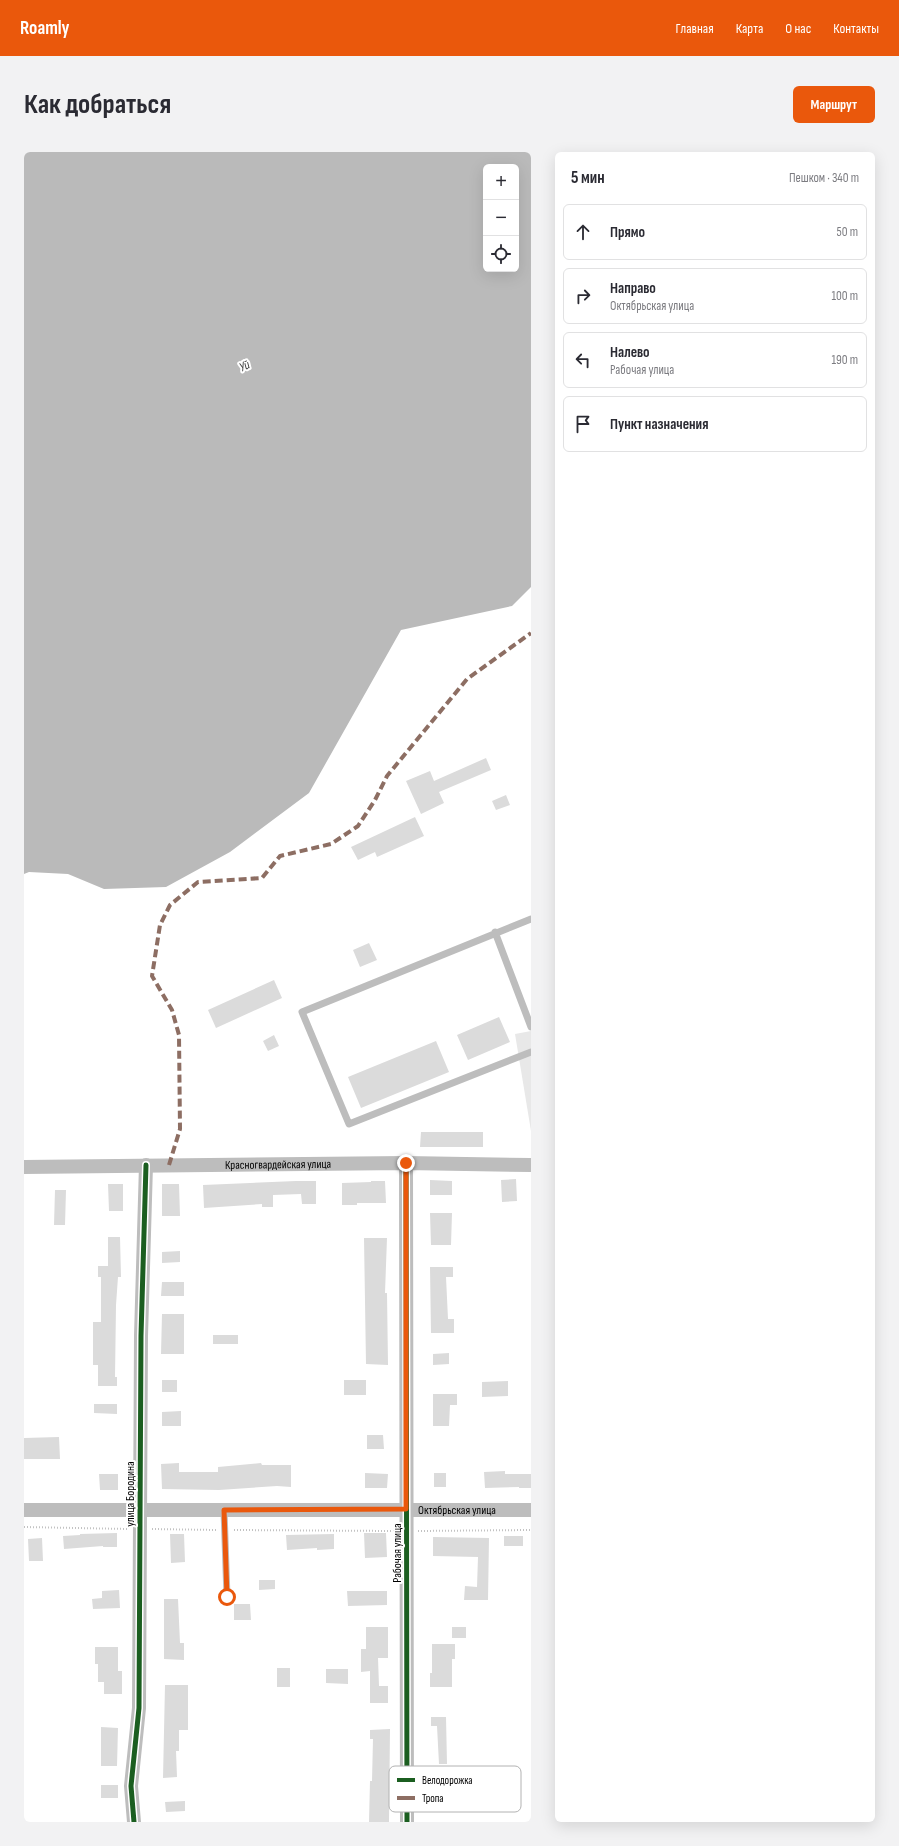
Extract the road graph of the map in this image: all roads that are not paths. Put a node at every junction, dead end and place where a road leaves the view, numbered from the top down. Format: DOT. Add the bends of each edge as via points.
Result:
graph roads {
  1 [pos="531,919"];
  2 [pos="495,932"];
  3 [pos="531,1027"];
  4 [pos="531,1052"];
  5 [pos="406,1163"];
  6 [pos="146,1165"];
  7 [pos="531,1165"];
  8 [pos="24,1167"];
  9 [pos="406,1509"];
  10 [pos="24,1510"];
  11 [pos="224,1510"];
  12 [pos="531,1510"];
  13 [pos="140,1511"];
  14 [pos="227,1597"];
  15 [pos="407,1766"];
  16 [pos="134,1822"];
  1 -- 2 [label="lane"];
  2 -- 3 [label="lane"];
  2 -- 4 [label="lane" via="302,1012 348,1124"];
  5 -- 6 [label="street, Красногвардейская улица"];
  5 -- 7 [label="street, Красногвардейская улица"];
  5 -- 9 [label="street, Рабочая улица"];
  6 -- 8 [label="street, Красногвардейская улица"];
  6 -- 13 [label="street, улица Бородина" via="141,1336"];
  9 -- 11 [label="street, Октябрьская улица"];
  9 -- 12 [label="street, Октябрьская улица"];
  9 -- 15 [label="street, Рабочая улица"];
  10 -- 13 [label="street, Октябрьская улица"];
  11 -- 13 [label="street, Октябрьская улица"];
  11 -- 14 [label="lane"];
  13 -- 16 [label="street, улица Бородина" via="139,1708 131,1786"];
}
